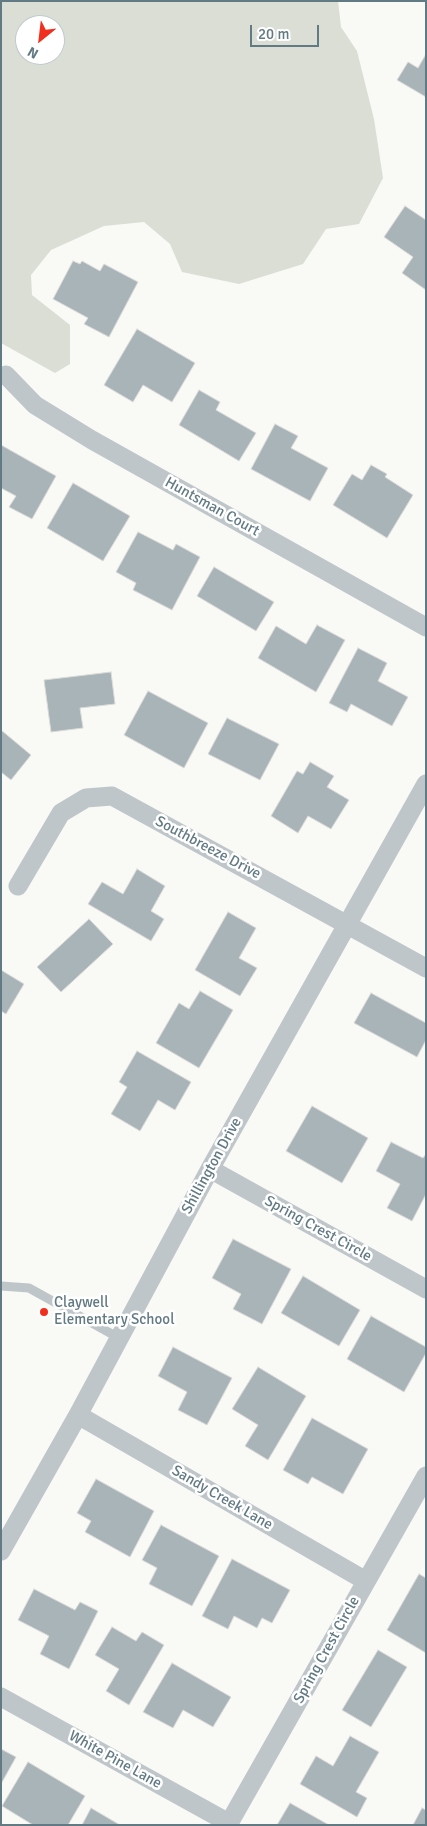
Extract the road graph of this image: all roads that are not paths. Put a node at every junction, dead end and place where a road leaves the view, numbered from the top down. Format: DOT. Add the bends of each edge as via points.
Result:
graph roads {
  1 [pos="6,375"];
  2 [pos="426,626"];
  3 [pos="426,784"];
  4 [pos="18,886"];
  5 [pos="348,924"];
  6 [pos="426,968"];
  7 [pos="210,1169"];
  8 [pos="1,1286"];
  9 [pos="426,1289"];
  10 [pos="119,1338"];
  11 [pos="78,1415"];
  12 [pos="426,1476"];
  13 [pos="1,1551"];
  14 [pos="366,1581"];
  15 [pos="1,1697"];
  16 [pos="228,1824"];
  1 -- 2 [label="street, Huntsman Court" via="35,405 92,440"];
  3 -- 5 [label="street, Shillington Drive"];
  4 -- 5 [label="street, Southbreeze Drive" via="61,813 86,798 112,796"];
  5 -- 6 [label="street, Southbreeze Drive"];
  5 -- 7 [label="street, Shillington Drive"];
  7 -- 9 [label="street, Spring Crest Circle"];
  7 -- 10 [label="street, Shillington Drive"];
  8 -- 10 [label="lane" via="29,1288"];
  10 -- 11 [label="street, Shillington Drive"];
  11 -- 13 [label="street, Shillington Drive"];
  11 -- 14 [label="street, Sandy Creek Lane"];
  12 -- 14 [label="street, Spring Crest Circle"];
  14 -- 16 [label="street, Spring Crest Circle"];
  15 -- 16 [label="street, White Pine Lane"];
}
